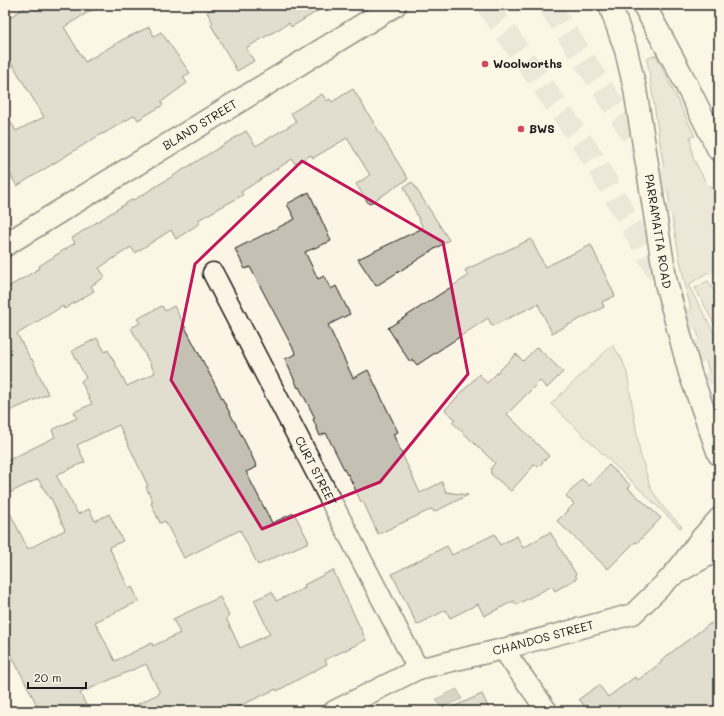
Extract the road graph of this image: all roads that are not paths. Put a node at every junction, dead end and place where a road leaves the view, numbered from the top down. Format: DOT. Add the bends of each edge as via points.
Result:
graph roads {
  1 [pos="395,5"];
  2 [pos="610,5"];
  3 [pos="644,5"];
  4 [pos="719,150"];
  5 [pos="5,245"];
  6 [pos="213,273"];
  7 [pos="719,454"];
  8 [pos="719,518"];
  9 [pos="719,551"];
  10 [pos="674,574"];
  11 [pos="503,649"];
  12 [pos="418,669"];
  13 [pos="334,711"];
  14 [pos="546,711"];
  1 -- 5 [label="main road, BLAND STREET"];
  2 -- 7 [label="main road, PARRAMATTA ROAD" via="626,50 635,89 666,283 690,373"];
  3 -- 4 [label="main road"];
  6 -- 12 [label="street, CURT STREET"];
  8 -- 10 [label="street, CHANDOS STREET"];
  9 -- 10 [label="main road"];
  10 -- 11 [label="street, CHANDOS STREET" via="633,614"];
  11 -- 12 [label="street, CHANDOS STREET"];
  11 -- 14 [label="street"];
  12 -- 13 [label="street, CHANDOS STREET"];
}
